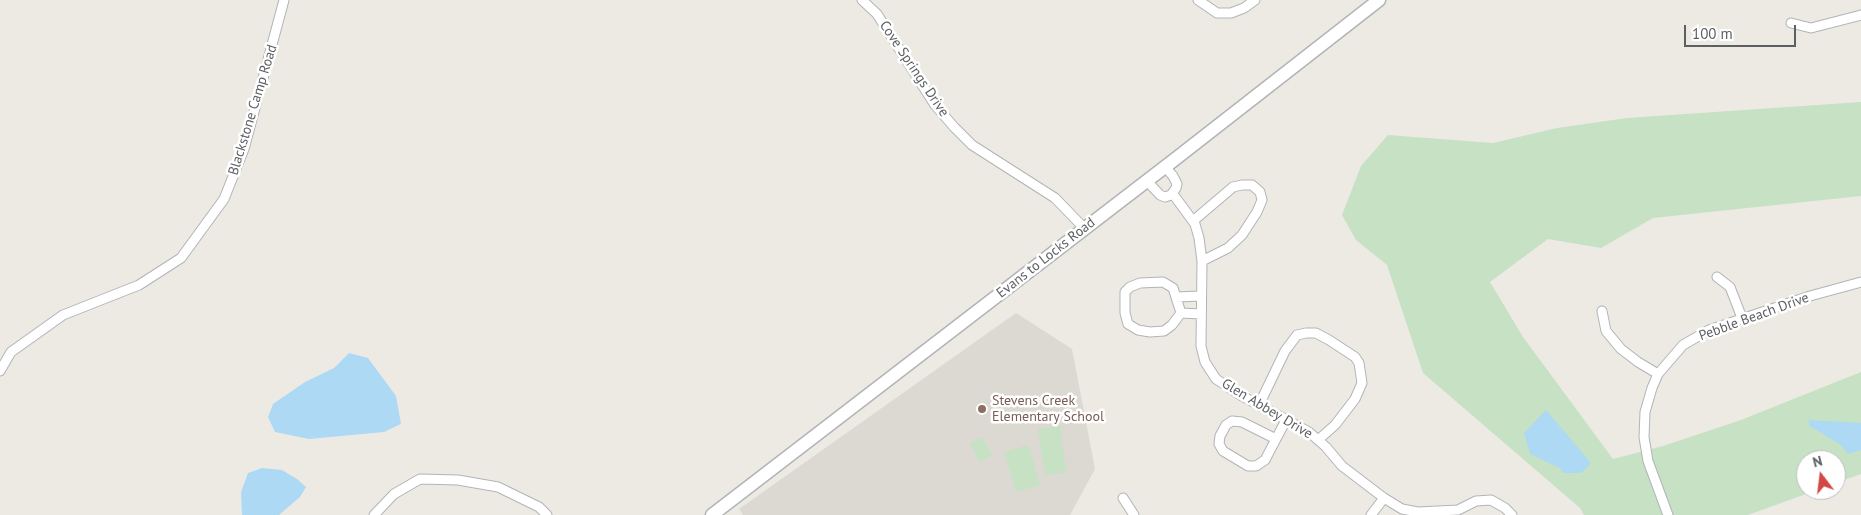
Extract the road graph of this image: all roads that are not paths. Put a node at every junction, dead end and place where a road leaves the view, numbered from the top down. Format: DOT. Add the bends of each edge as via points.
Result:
graph roads {
  1 [pos="284,0"];
  2 [pos="862,0"];
  3 [pos="1198,0"];
  4 [pos="1255,0"];
  5 [pos="1379,0"];
  6 [pos="1861,15"];
  7 [pos="1791,23"];
  8 [pos="1165,167"];
  9 [pos="1147,181"];
  10 [pos="1173,194"];
  11 [pos="1193,221"];
  12 [pos="1084,228"];
  13 [pos="1202,262"];
  14 [pos="1717,277"];
  15 [pos="1861,282"];
  16 [pos="1201,296"];
  17 [pos="1176,297"];
  18 [pos="1602,310"];
  19 [pos="1181,313"];
  20 [pos="1201,314"];
  21 [pos="1742,318"];
  22 [pos="0,371"];
  23 [pos="1658,374"];
  24 [pos="1258,405"];
  25 [pos="1286,420"];
  26 [pos="1276,439"];
  27 [pos="1318,440"];
  28 [pos="1123,498"];
  29 [pos="1384,498"];
  30 [pos="1408,513"];
  31 [pos="1459,513"];
  32 [pos="374,515"];
  33 [pos="546,515"];
  34 [pos="712,515"];
  35 [pos="1134,515"];
  36 [pos="1371,515"];
  37 [pos="1512,515"];
  38 [pos="1668,515"];
  1 -- 22 [label="street, Blackstone Camp Road" via="244,149 224,199 181,258 139,285 64,315 11,352"];
  2 -- 12 [label="street, Cove Springs Drive" via="877,14 935,105 954,127 972,145 1055,198"];
  3 -- 4 [label="street" via="1216,13 1231,13"];
  5 -- 8 [label="street, Evans to Locks Road"];
  6 -- 7 [label="street" via="1811,28"];
  8 -- 9 [label="street, Evans to Locks Road"];
  8 -- 10 [label="street, Glen Abbey Drive" via="1176,184"];
  9 -- 10 [label="street" via="1160,195"];
  9 -- 12 [label="street, Evans to Locks Road"];
  10 -- 11 [label="street, Glen Abbey Drive"];
  11 -- 13 [label="street, Glen Abbey Drive"];
  11 -- 13 [label="street" via="1233,187 1252,185 1260,192 1262,200 1257,212 1242,235 1228,248"];
  12 -- 34 [label="street, Evans to Locks Road"];
  13 -- 16 [label="street, Glen Abbey Drive"];
  14 -- 21 [label="street" via="1730,287"];
  15 -- 21 [label="street, Pebble Beach Drive"];
  16 -- 17 [label="street"];
  16 -- 20 [label="street, Glen Abbey Drive"];
  17 -- 19 [label="street"];
  17 -- 19 [label="street" via="1173,288 1163,282 1150,281 1130,286 1124,300 1128,324 1138,330 1164,331"];
  18 -- 23 [label="street" via="1606,331 1621,349"];
  19 -- 20 [label="street"];
  20 -- 24 [label="street, Glen Abbey Drive" via="1201,346 1205,362 1216,379"];
  21 -- 23 [label="street, Pebble Beach Drive" via="1708,330 1683,345"];
  23 -- 38 [label="street, Pebble Beach Drive" via="1645,412 1644,437 1648,461"];
  24 -- 25 [label="street, Glen Abbey Drive"];
  24 -- 27 [label="street" via="1285,350 1296,335 1316,334 1329,340 1355,357 1362,383 1355,399 1335,425"];
  25 -- 26 [label="street"];
  25 -- 27 [label="street, Glen Abbey Drive"];
  26 -- 26 [label="street" via="1265,460 1256,466 1248,466 1223,451 1220,444 1223,430 1232,421 1242,422"];
  27 -- 29 [label="street, Glen Abbey Drive" via="1342,466"];
  28 -- 35 [label="street"];
  29 -- 30 [label="street, Glen Abbey Drive"];
  29 -- 36 [label="street"];
  30 -- 31 [label="street, Glen Abbey Drive"];
  31 -- 37 [label="street, Glen Abbey Drive" via="1476,501 1491,500"];
  32 -- 33 [label="street" via="394,494 420,479 458,480 498,487 539,507"];
}
